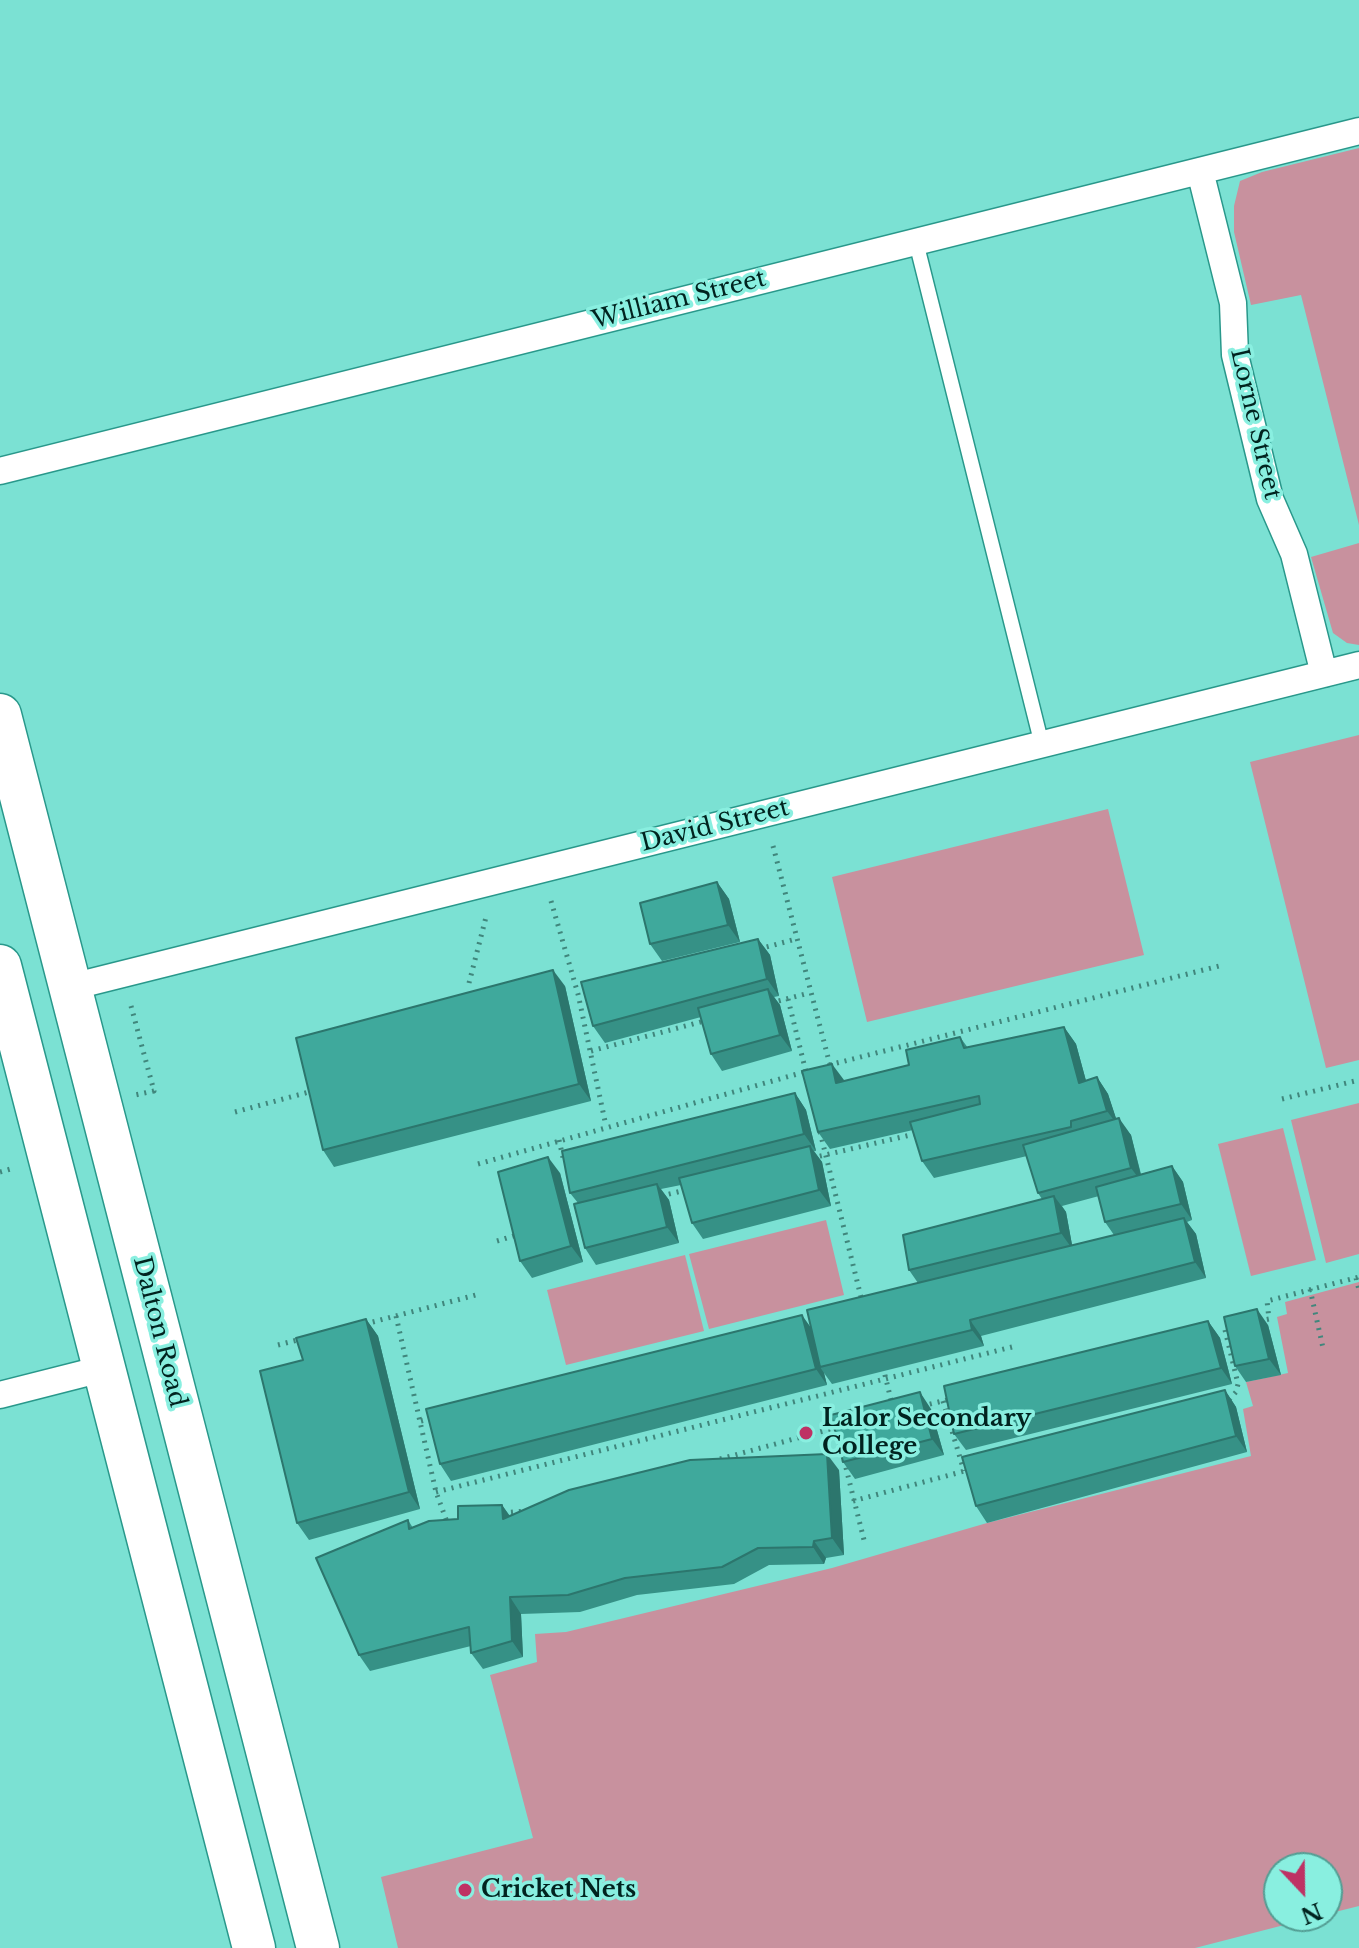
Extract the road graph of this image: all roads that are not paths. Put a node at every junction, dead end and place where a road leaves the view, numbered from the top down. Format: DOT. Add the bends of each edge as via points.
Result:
graph roads {
  1 [pos="1359,131"];
  2 [pos="1200,171"];
  3 [pos="916,242"];
  4 [pos="0,471"];
  5 [pos="1359,665"];
  6 [pos="1324,674"];
  7 [pos="0,715"];
  8 [pos="1042,745"];
  9 [pos="0,966"];
  10 [pos="71,987"];
  11 [pos="165,1354"];
  12 [pos="102,1369"];
  13 [pos="0,1395"];
  14 [pos="254,1948"];
  15 [pos="318,1948"];
  1 -- 2 [label="street, William Street"];
  2 -- 3 [label="street, William Street"];
  2 -- 6 [label="street, Lorne Street" via="1233,303 1235,355 1270,499 1294,554"];
  3 -- 4 [label="street, William Street"];
  3 -- 8 [label="lane"];
  5 -- 6 [label="street, David Street"];
  6 -- 8 [label="street, David Street"];
  7 -- 10 [label="main road, Dalton Road"];
  8 -- 10 [label="street, David Street"];
  9 -- 12 [label="main road"];
  10 -- 11 [label="main road, Dalton Road"];
  11 -- 12 [label="main road"];
  11 -- 15 [label="main road, Dalton Road"];
  12 -- 13 [label="street"];
  12 -- 14 [label="main road"];
}
